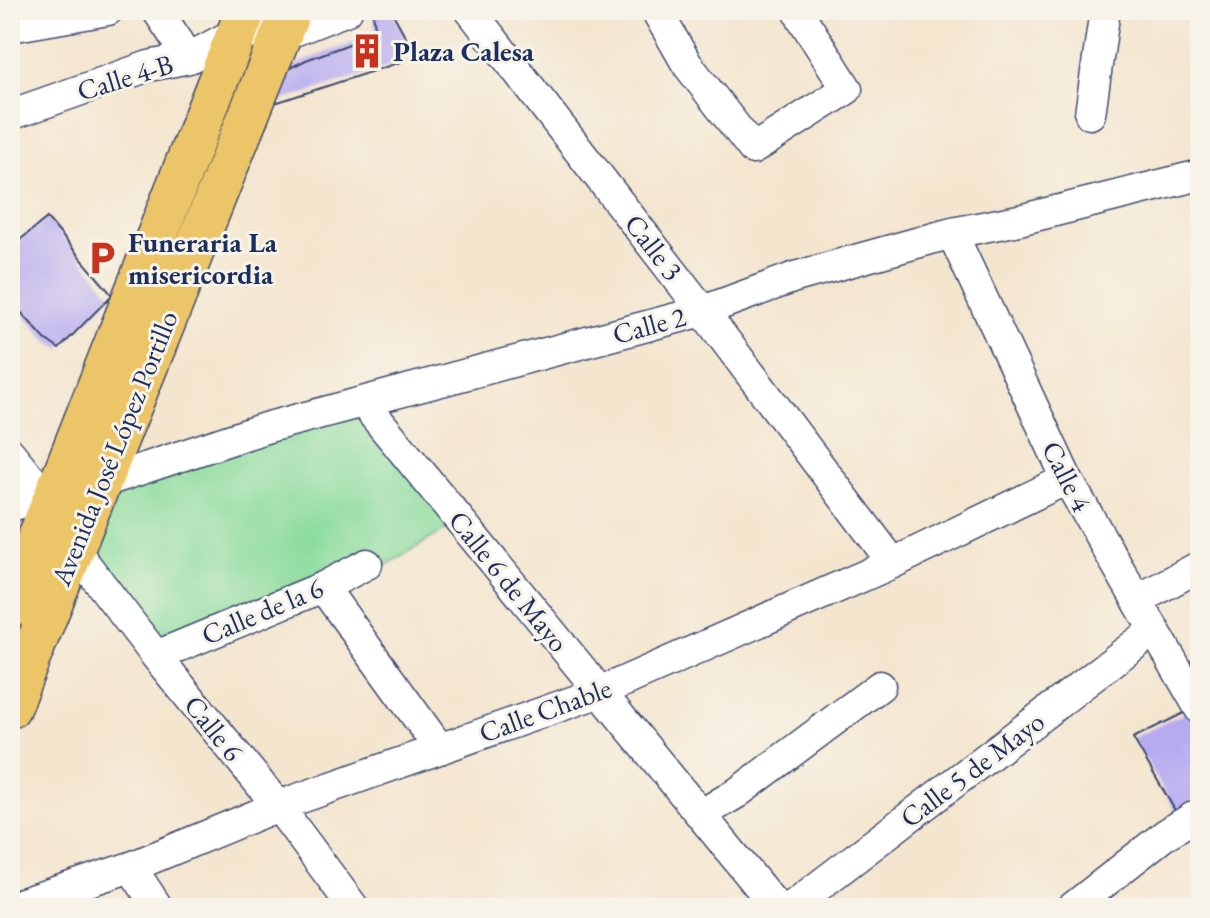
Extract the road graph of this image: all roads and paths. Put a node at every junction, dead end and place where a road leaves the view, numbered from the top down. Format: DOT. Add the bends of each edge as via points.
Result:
graph roads {
  1 [pos="108,10"];
  2 [pos="157,10"];
  3 [pos="347,10"];
  4 [pos="470,10"];
  5 [pos="656,10"];
  6 [pos="1105,10"];
  7 [pos="800,15"];
  8 [pos="241,21"];
  9 [pos="286,23"];
  10 [pos="10,27"];
  11 [pos="189,58"];
  12 [pos="1090,114"];
  13 [pos="10,115"];
  14 [pos="1200,175"];
  15 [pos="952,233"];
  16 [pos="703,311"];
  17 [pos="363,402"];
  18 [pos="10,453"];
  19 [pos="1067,479"];
  20 [pos="100,483"];
  21 [pos="48,501"];
  22 [pos="10,506"];
  23 [pos="73,548"];
  24 [pos="893,563"];
  25 [pos="367,564"];
  26 [pos="1200,566"];
  27 [pos="323,587"];
  28 [pos="1137,600"];
  29 [pos="10,608"];
  30 [pos="1154,630"];
  31 [pos="156,656"];
  32 [pos="880,686"];
  33 [pos="600,692"];
  34 [pos="10,708"];
  35 [pos="1200,709"];
  36 [pos="440,749"];
  37 [pos="278,806"];
  38 [pos="1200,813"];
  39 [pos="702,814"];
  40 [pos="131,867"];
  41 [pos="1109,897"];
  42 [pos="10,907"];
  43 [pos="158,908"];
  44 [pos="354,908"];
  45 [pos="777,908"];
  46 [pos="790,908"];
  47 [pos="1072,908"];
  1 -- 10 [label="street"];
  2 -- 11 [label="street"];
  3 -- 9 [label="street"];
  4 -- 16 [label="street, Calle 3"];
  5 -- 7 [label="street" via="687,64 753,149 847,89"];
  6 -- 12 [label="street"];
  8 -- 9 [label="street"];
  8 -- 11 [label="street, Calle 4-B"];
  8 -- 21 [label="main road, Avenida José López Portillo"];
  9 -- 20 [label="main road, Avenida José López Portillo"];
  11 -- 13 [label="street, Calle 4-B" via="149,66"];
  14 -- 15 [label="street, Calle 2"];
  15 -- 16 [label="street, Calle 2" via="795,277"];
  15 -- 19 [label="street, Calle 4"];
  16 -- 17 [label="street, Calle 2"];
  16 -- 24 [label="street, Calle 3"];
  17 -- 20 [label="street, Calle 2"];
  17 -- 33 [label="street, Calle 6 de Mayo"];
  18 -- 21 [label="street, Calle 6"];
  19 -- 24 [label="street, Calle Chable"];
  19 -- 28 [label="street, Calle 4"];
  20 -- 23 [label="main road, Avenida José López Portillo"];
  21 -- 22 [label="street"];
  21 -- 23 [label="street, Calle 6"];
  21 -- 29 [label="main road, Avenida José López Portillo"];
  23 -- 31 [label="street, Calle 6"];
  23 -- 34 [label="main road, Avenida José López Portillo"];
  24 -- 33 [label="street, Calle Chable"];
  25 -- 27 [label="street, Calle de la 6"];
  26 -- 28 [label="street"];
  27 -- 31 [label="street, Calle de la 6"];
  27 -- 36 [label="street"];
  28 -- 30 [label="street, Calle 4"];
  30 -- 35 [label="street, Calle 4"];
  30 -- 46 [label="street, Calle 5 de Mayo"];
  31 -- 37 [label="street, Calle 6"];
  32 -- 39 [label="street"];
  33 -- 36 [label="street, Calle Chable"];
  33 -- 39 [label="street, Calle 6 de Mayo"];
  36 -- 37 [label="street, Calle Chable"];
  37 -- 40 [label="street, Calle Chable"];
  37 -- 44 [label="street, Calle 6"];
  38 -- 41 [label="street" via="1166,834"];
  39 -- 45 [label="street, Calle 6 de Mayo"];
  40 -- 42 [label="street, Calle Chable"];
  40 -- 43 [label="street"];
  41 -- 47 [label="street"];
}
